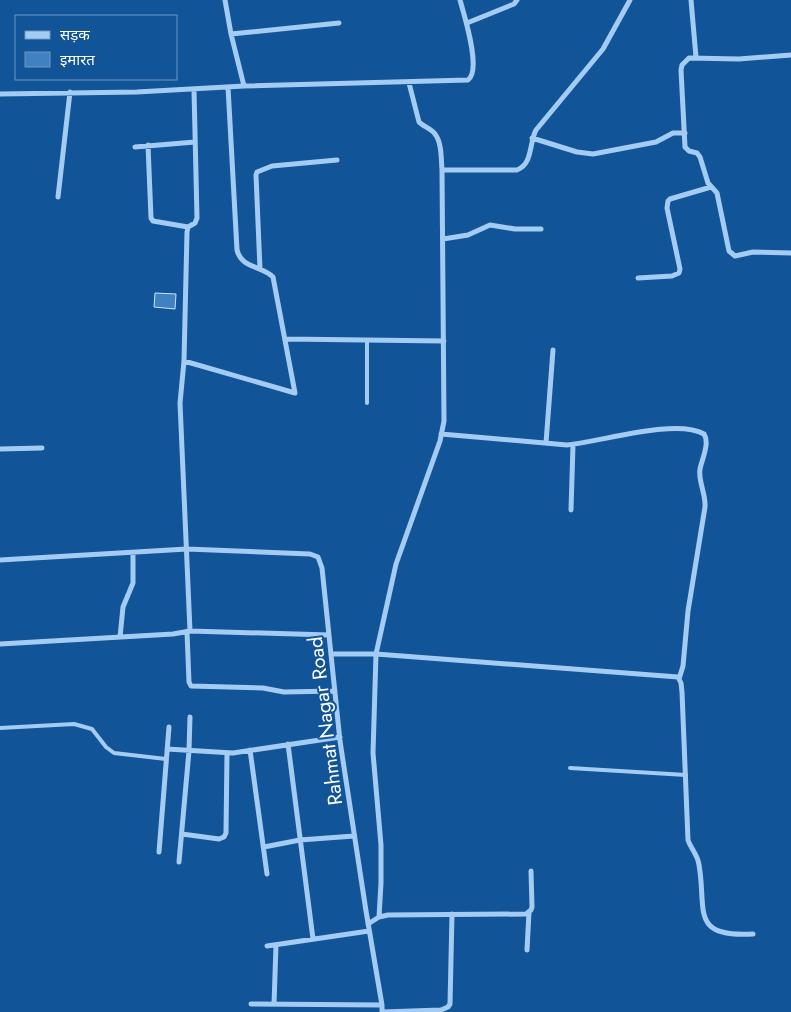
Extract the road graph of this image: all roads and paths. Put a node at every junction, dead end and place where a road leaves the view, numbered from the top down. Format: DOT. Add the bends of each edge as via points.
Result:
graph roads {
  1 [pos="225,0"];
  2 [pos="460,0"];
  3 [pos="517,0"];
  4 [pos="630,0"];
  5 [pos="691,0"];
  6 [pos="339,23"];
  7 [pos="467,23"];
  8 [pos="231,34"];
  9 [pos="791,55"];
  10 [pos="696,57"];
  11 [pos="408,83"];
  12 [pos="244,86"];
  13 [pos="228,88"];
  14 [pos="194,90"];
  15 [pos="70,92"];
  16 [pos="0,94"];
  17 [pos="685,133"];
  18 [pos="532,138"];
  19 [pos="195,142"];
  20 [pos="148,146"];
  21 [pos="135,147"];
  22 [pos="337,160"];
  23 [pos="442,170"];
  24 [pos="712,187"];
  25 [pos="58,197"];
  26 [pos="188,227"];
  27 [pos="541,229"];
  28 [pos="444,239"];
  29 [pos="791,253"];
  30 [pos="260,269"];
  31 [pos="638,278"];
  32 [pos="286,339"];
  33 [pos="368,340"];
  34 [pos="444,341"];
  35 [pos="553,350"];
  36 [pos="184,361"];
  37 [pos="366,403"];
  38 [pos="442,434"];
  39 [pos="546,443"];
  40 [pos="573,445"];
  41 [pos="42,448"];
  42 [pos="0,449"];
  43 [pos="571,510"];
  44 [pos="187,549"];
  45 [pos="133,553"];
  46 [pos="0,560"];
  47 [pos="189,631"];
  48 [pos="329,635"];
  49 [pos="120,637"];
  50 [pos="0,644"];
  51 [pos="331,654"];
  52 [pos="376,654"];
  53 [pos="679,679"];
  54 [pos="335,691"];
  55 [pos="190,717"];
  56 [pos="0,728"];
  57 [pos="169,728"];
  58 [pos="340,737"];
  59 [pos="288,744"];
  60 [pos="167,749"];
  61 [pos="250,750"];
  62 [pos="189,751"];
  63 [pos="227,753"];
  64 [pos="166,759"];
  65 [pos="570,768"];
  66 [pos="686,775"];
  67 [pos="182,834"];
  68 [pos="354,836"];
  69 [pos="300,840"];
  70 [pos="264,847"];
  71 [pos="159,852"];
  72 [pos="179,862"];
  73 [pos="531,871"];
  74 [pos="267,874"];
  75 [pos="529,912"];
  76 [pos="452,914"];
  77 [pos="379,917"];
  78 [pos="368,924"];
  79 [pos="369,931"];
  80 [pos="753,934"];
  81 [pos="313,939"];
  82 [pos="276,945"];
  83 [pos="267,946"];
  84 [pos="527,950"];
  85 [pos="251,1004"];
  86 [pos="274,1004"];
  87 [pos="382,1005"];
  88 [pos="382,1012"];
  1 -- 8 [label="street"];
  2 -- 7 [label="street"];
  3 -- 7 [label="street"];
  4 -- 18 [label="street" via="603,49 546,116"];
  5 -- 10 [label="street"];
  6 -- 8 [label="street"];
  7 -- 11 [label="street" via="474,69 472,77 468,80"];
  8 -- 12 [label="street"];
  9 -- 10 [label="street" via="722,60"];
  10 -- 17 [label="street" via="685,61 681,70"];
  11 -- 12 [label="street"];
  11 -- 23 [label="street" via="422,126 435,133 437,138"];
  12 -- 13 [label="street"];
  13 -- 14 [label="street"];
  13 -- 30 [label="street" via="237,250 242,261"];
  14 -- 15 [label="street"];
  14 -- 19 [label="street"];
  15 -- 16 [label="street"];
  15 -- 25 [label="street"];
  17 -- 18 [label="street" via="673,132 656,142 593,154"];
  17 -- 24 [label="street" via="685,147 700,157"];
  18 -- 23 [label="street" via="526,165 517,170"];
  19 -- 20 [label="street"];
  19 -- 26 [label="street" via="197,218"];
  20 -- 21 [label="street"];
  20 -- 26 [label="street" via="151,218"];
  22 -- 30 [label="street" via="272,166 257,172"];
  23 -- 28 [label="street"];
  24 -- 29 [label="street" via="717,194 731,254"];
  24 -- 31 [label="street" via="668,201 679,273"];
  26 -- 36 [label="street"];
  27 -- 28 [label="street" via="490,225 468,235"];
  28 -- 34 [label="street"];
  30 -- 32 [label="street" via="275,281"];
  32 -- 33 [label="street"];
  32 -- 36 [label="street" via="295,392"];
  33 -- 34 [label="street"];
  33 -- 37 [label="lane"];
  34 -- 38 [label="street"];
  35 -- 39 [label="street"];
  36 -- 44 [label="street" via="180,403"];
  38 -- 39 [label="street"];
  38 -- 52 [label="street" via="396,564"];
  39 -- 40 [label="street"];
  40 -- 43 [label="street"];
  40 -- 53 [label="street" via="666,428 701,433 706,438 700,470 705,507"];
  41 -- 42 [label="street"];
  44 -- 45 [label="street"];
  44 -- 47 [label="street"];
  44 -- 48 [label="street, Rahmat Nagar Road" via="310,554 318,557"];
  45 -- 46 [label="street"];
  45 -- 49 [label="street" via="132,583 123,608"];
  47 -- 48 [label="street"];
  47 -- 49 [label="street"];
  47 -- 54 [label="street" via="188,682 191,686 263,688 284,692"];
  48 -- 51 [label="street, Rahmat Nagar Road"];
  49 -- 50 [label="street"];
  51 -- 52 [label="street"];
  51 -- 54 [label="street, Rahmat Nagar Road"];
  52 -- 53 [label="street"];
  52 -- 77 [label="street" via="373,752 381,845"];
  53 -- 66 [label="street"];
  54 -- 58 [label="street, Rahmat Nagar Road"];
  55 -- 62 [label="street"];
  56 -- 64 [label="lane" via="74,724 92,729 114,753"];
  57 -- 60 [label="street"];
  58 -- 59 [label="street"];
  58 -- 68 [label="street, Rahmat Nagar Road"];
  59 -- 61 [label="street"];
  59 -- 69 [label="street"];
  60 -- 62 [label="street"];
  60 -- 64 [label="street"];
  61 -- 63 [label="street"];
  61 -- 70 [label="street"];
  62 -- 63 [label="street"];
  62 -- 67 [label="street"];
  63 -- 67 [label="street" via="224,837"];
  64 -- 71 [label="street"];
  65 -- 66 [label="lane"];
  66 -- 80 [label="street" via="688,840 699,862 704,918 709,926 721,932"];
  67 -- 72 [label="street"];
  68 -- 69 [label="street"];
  68 -- 78 [label="street, Rahmat Nagar Road"];
  69 -- 70 [label="street"];
  69 -- 81 [label="street"];
  70 -- 74 [label="street"];
  73 -- 75 [label="street" via="532,907"];
  75 -- 76 [label="street"];
  75 -- 84 [label="street"];
  76 -- 77 [label="street"];
  76 -- 88 [label="street" via="448,1007"];
  77 -- 78 [label="street"];
  78 -- 79 [label="street, Rahmat Nagar Road"];
  79 -- 81 [label="street"];
  79 -- 87 [label="street, Rahmat Nagar Road"];
  81 -- 82 [label="street"];
  82 -- 83 [label="street"];
  82 -- 86 [label="street"];
  85 -- 86 [label="street"];
  86 -- 87 [label="street"];
  87 -- 88 [label="street, Rahmat Nagar Road"];
}
